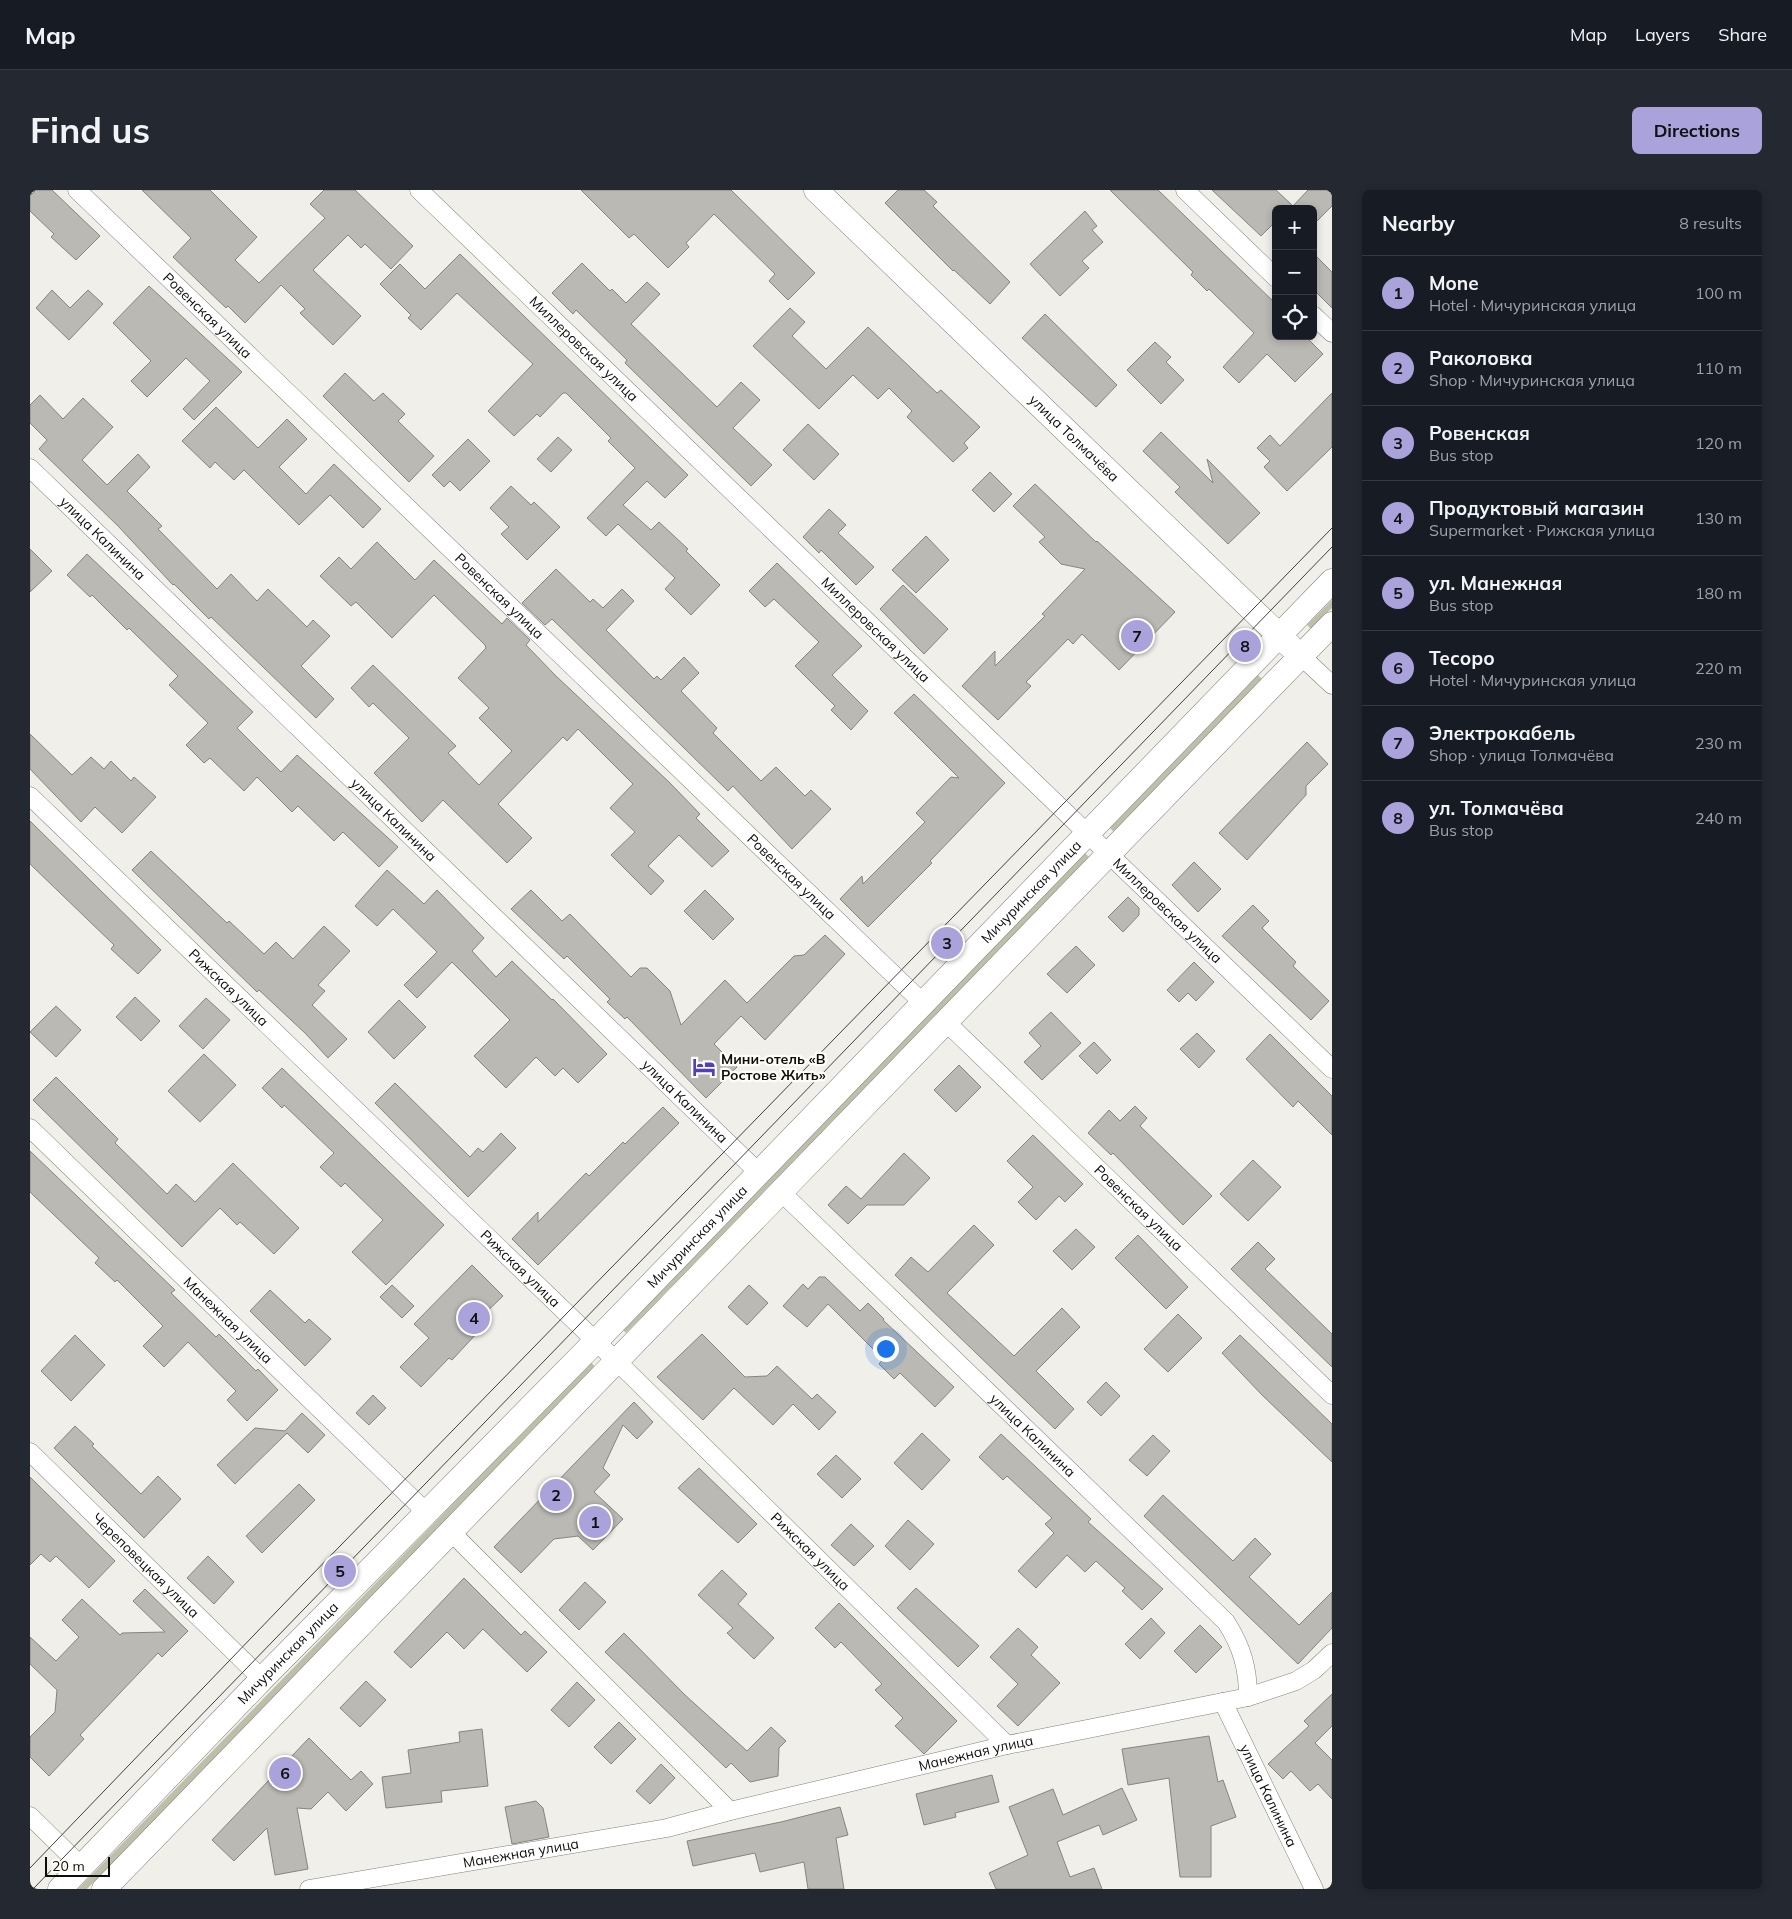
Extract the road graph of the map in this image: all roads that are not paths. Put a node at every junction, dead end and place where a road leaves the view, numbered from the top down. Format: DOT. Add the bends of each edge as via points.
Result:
graph roads {
  1 [pos="77,190"];
  2 [pos="419,190"];
  3 [pos="816,190"];
  4 [pos="1184,190"];
  5 [pos="1272,274"];
  6 [pos="1317,319"];
  7 [pos="1332,333"];
  8 [pos="30,468"];
  9 [pos="1332,581"];
  10 [pos="1332,624"];
  11 [pos="1279,635"];
  12 [pos="1301,656"];
  13 [pos="1332,684"];
  14 [pos="30,796"];
  15 [pos="1088,833"];
  16 [pos="1109,854"];
  17 [pos="923,1003"];
  18 [pos="945,1021"];
  19 [pos="1332,1069"];
  20 [pos="30,1128"];
  21 [pos="758,1172"];
  22 [pos="781,1192"];
  23 [pos="596,1341"];
  24 [pos="616,1361"];
  25 [pos="1332,1395"];
  26 [pos="30,1452"];
  27 [pos="426,1512"];
  28 [pos="450,1531"];
  29 [pos="1332,1653"];
  30 [pos="262,1679"];
  31 [pos="1248,1697"];
  32 [pos="1223,1702"];
  33 [pos="1007,1746"];
  34 [pos="730,1811"];
  35 [pos="30,1816"];
  36 [pos="82,1867"];
  37 [pos="60,1889"];
  38 [pos="104,1889"];
  39 [pos="309,1889"];
  40 [pos="1314,1889"];
  1 -- 17 [label="street, Ровенская улица"];
  2 -- 15 [label="street, Миллеровская улица"];
  3 -- 11 [label="main road, улица Толмачёва"];
  4 -- 5 [label="street"];
  6 -- 7 [label="street"];
  8 -- 21 [label="street, улица Калинина"];
  9 -- 11 [label="main road, Мичуринская улица"];
  10 -- 12 [label="main road, Мичуринская улица"];
  11 -- 12 [label="main road, улица Толмачёва"];
  11 -- 15 [label="main road, Мичуринская улица"];
  12 -- 13 [label="street, улица Толмачёва"];
  12 -- 16 [label="main road, Мичуринская улица"];
  14 -- 23 [label="street, Рижская улица"];
  15 -- 16 [label="street, Миллеровская улица"];
  15 -- 17 [label="main road, Мичуринская улица"];
  16 -- 18 [label="main road, Мичуринская улица"];
  16 -- 19 [label="street, Миллеровская улица"];
  17 -- 21 [label="main road, Мичуринская улица"];
  18 -- 22 [label="main road, Мичуринская улица"];
  18 -- 25 [label="street, Ровенская улица"];
  20 -- 27 [label="street, Манежная улица"];
  21 -- 23 [label="main road, Мичуринская улица"];
  22 -- 24 [label="main road, Мичуринская улица"];
  22 -- 31 [label="street, улица Калинина" via="1226,1622 1244,1656"];
  23 -- 24 [label="street, Рижская улица"];
  23 -- 27 [label="main road, Мичуринская улица"];
  24 -- 28 [label="main road, Мичуринская улица"];
  24 -- 33 [label="street, Рижская улица"];
  26 -- 30 [label="street, Череповецкая улица"];
  27 -- 30 [label="main road, Мичуринская улица"];
  28 -- 34 [label="street"];
  28 -- 38 [label="main road, Мичуринская улица"];
  29 -- 31 [label="street, Манежная улица" via="1296,1681"];
  30 -- 36 [label="main road, Мичуринская улица"];
  31 -- 32 [label="street, Манежная улица"];
  32 -- 33 [label="street, Манежная улица"];
  32 -- 40 [label="street, улица Калинина"];
  33 -- 34 [label="street, Манежная улица"];
  34 -- 39 [label="street, Манежная улица" via="667,1828"];
  35 -- 36 [label="street"];
  36 -- 37 [label="main road, Мичуринская улица"];
}
